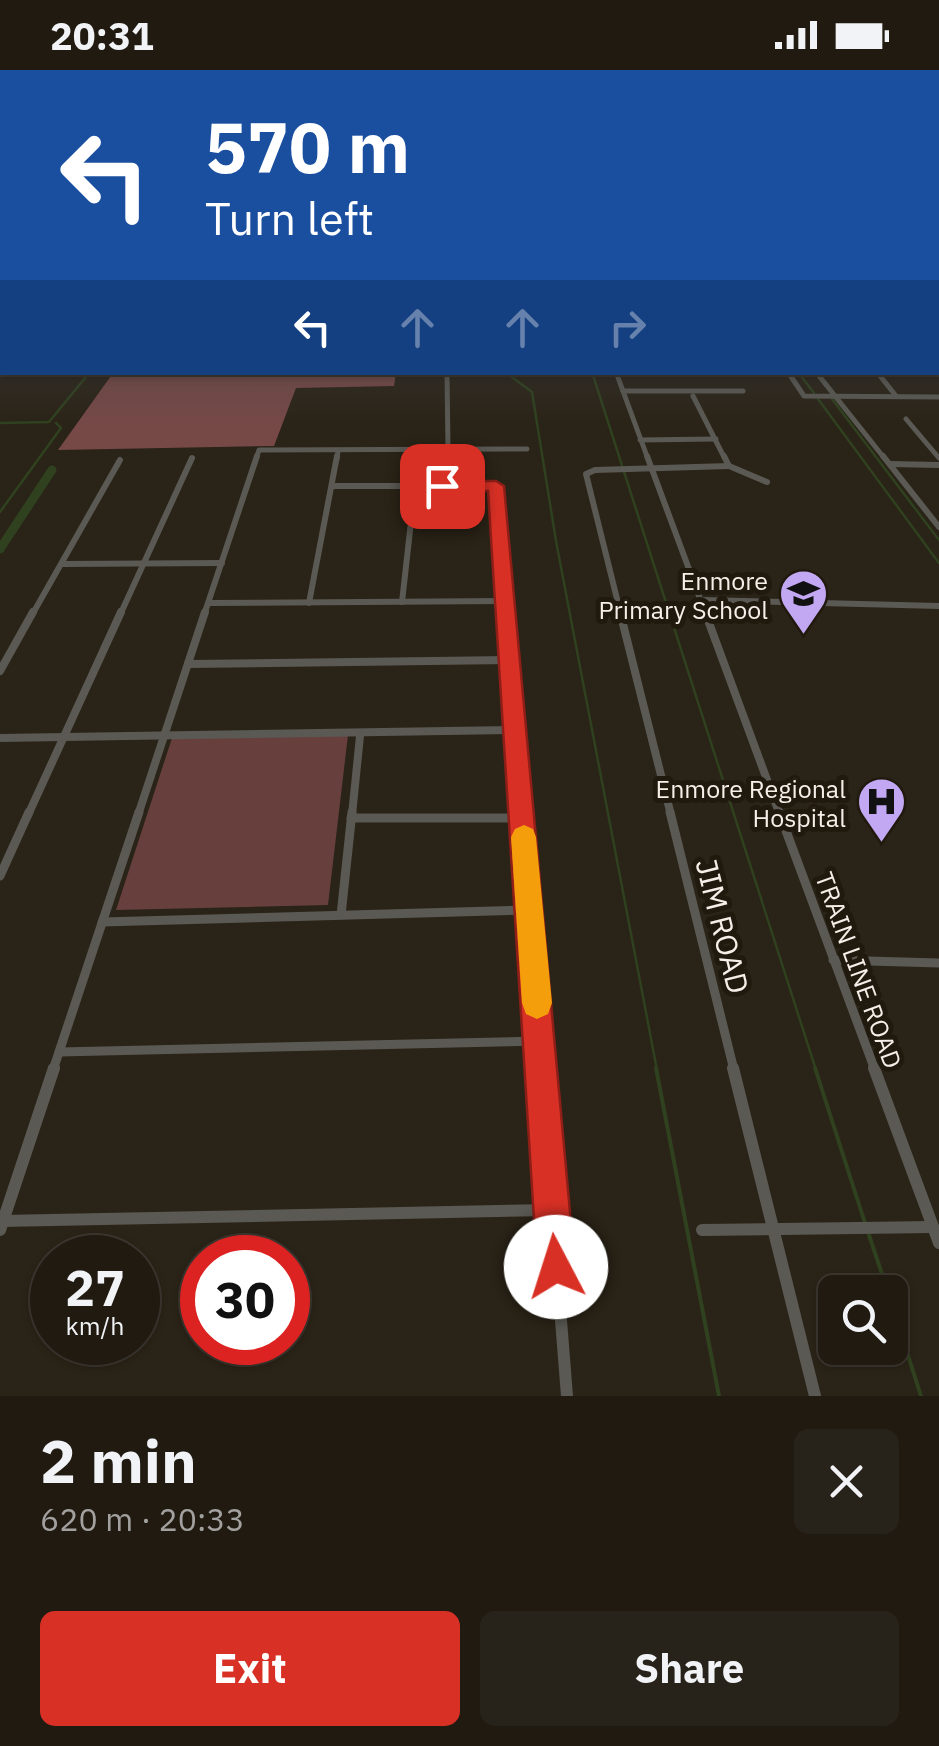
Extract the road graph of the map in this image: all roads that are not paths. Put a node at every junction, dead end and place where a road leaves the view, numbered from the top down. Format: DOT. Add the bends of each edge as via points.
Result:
graph roads {
  1 [pos="447,375"];
  2 [pos="617,375"];
  3 [pos="790,375"];
  4 [pos="818,375"];
  5 [pos="878,375"];
  6 [pos="623,391"];
  7 [pos="744,392"];
  8 [pos="693,396"];
  9 [pos="835,396"];
  10 [pos="896,396"];
  11 [pos="939,397"];
  12 [pos="906,419"];
  13 [pos="640,440"];
  14 [pos="716,440"];
  15 [pos="527,449"];
  16 [pos="448,450"];
  17 [pos="338,451"];
  18 [pos="192,458"];
  19 [pos="120,460"];
  20 [pos="939,461"];
  21 [pos="890,464"];
  22 [pos="729,466"];
  23 [pos="651,469"];
  24 [pos="767,482"];
  25 [pos="332,486"];
  26 [pos="416,486"];
  27 [pos="939,527"];
  28 [pos="222,562"];
  29 [pos="62,564"];
  30 [pos="142,564"];
  31 [pos="701,600"];
  32 [pos="505,601"];
  33 [pos="402,602"];
  34 [pos="211,603"];
  35 [pos="309,604"];
  36 [pos="939,606"];
  37 [pos="510,660"];
  38 [pos="188,664"];
  39 [pos="0,672"];
  40 [pos="515,730"];
  41 [pos="360,736"];
  42 [pos="0,738"];
  43 [pos="64,738"];
  44 [pos="164,738"];
  45 [pos="351,818"];
  46 [pos="522,818"];
  47 [pos="0,876"];
  48 [pos="530,910"];
  49 [pos="341,915"];
  50 [pos="102,922"];
  51 [pos="833,960"];
  52 [pos="939,963"];
  53 [pos="540,1040"];
  54 [pos="59,1052"];
  55 [pos="551,1210"];
  56 [pos="1,1224"];
  57 [pos="933,1227"];
  58 [pos="702,1230"];
  59 [pos="773,1230"];
  60 [pos="939,1243"];
  61 [pos="567,1396"];
  62 [pos="814,1396"];
  1 -- 16 [label="street"];
  2 -- 6 [label="street, TRAIN LINE ROAD"];
  3 -- 9 [label="street" via="804,396"];
  4 -- 9 [label="street"];
  5 -- 10 [label="street"];
  6 -- 7 [label="street"];
  6 -- 13 [label="street, TRAIN LINE ROAD"];
  8 -- 14 [label="street"];
  9 -- 10 [label="street"];
  9 -- 21 [label="street"];
  10 -- 11 [label="street"];
  12 -- 20 [label="street"];
  13 -- 14 [label="street"];
  13 -- 23 [label="street, TRAIN LINE ROAD"];
  14 -- 22 [label="street"];
  15 -- 16 [label="street"];
  16 -- 17 [label="street"];
  17 -- 25 [label="street"];
  17 -- 28 [label="street" via="259,450"];
  18 -- 30 [label="street"];
  19 -- 29 [label="street"];
  20 -- 21 [label="street"];
  21 -- 27 [label="street"];
  22 -- 23 [label="street, JIM ROAD"];
  22 -- 24 [label="street"];
  23 -- 31 [label="street, TRAIN LINE ROAD"];
  23 -- 59 [label="street, JIM ROAD" via="586,474"];
  25 -- 26 [label="street"];
  25 -- 35 [label="street"];
  26 -- 32 [label="street" via="496,486"];
  26 -- 33 [label="street"];
  28 -- 30 [label="street"];
  28 -- 34 [label="street"];
  29 -- 30 [label="street"];
  29 -- 39 [label="street"];
  30 -- 43 [label="street"];
  31 -- 36 [label="street"];
  31 -- 51 [label="street, TRAIN LINE ROAD"];
  32 -- 33 [label="street"];
  32 -- 37 [label="street"];
  33 -- 35 [label="street"];
  34 -- 35 [label="street"];
  34 -- 38 [label="street"];
  37 -- 38 [label="street"];
  37 -- 40 [label="street"];
  38 -- 44 [label="street"];
  40 -- 41 [label="street"];
  40 -- 46 [label="street"];
  41 -- 44 [label="street"];
  41 -- 45 [label="street"];
  42 -- 43 [label="street"];
  43 -- 44 [label="street"];
  43 -- 47 [label="street"];
  44 -- 50 [label="street"];
  45 -- 46 [label="street"];
  45 -- 49 [label="street"];
  46 -- 48 [label="street"];
  48 -- 49 [label="street"];
  48 -- 53 [label="street"];
  49 -- 50 [label="street"];
  50 -- 54 [label="street"];
  51 -- 52 [label="street"];
  51 -- 57 [label="street, TRAIN LINE ROAD"];
  53 -- 54 [label="street"];
  53 -- 55 [label="street"];
  54 -- 56 [label="street"];
  55 -- 56 [label="street"];
  55 -- 61 [label="street"];
  57 -- 59 [label="street"];
  57 -- 60 [label="street, TRAIN LINE ROAD"];
  58 -- 59 [label="street"];
  59 -- 62 [label="street, JIM ROAD"];
}
